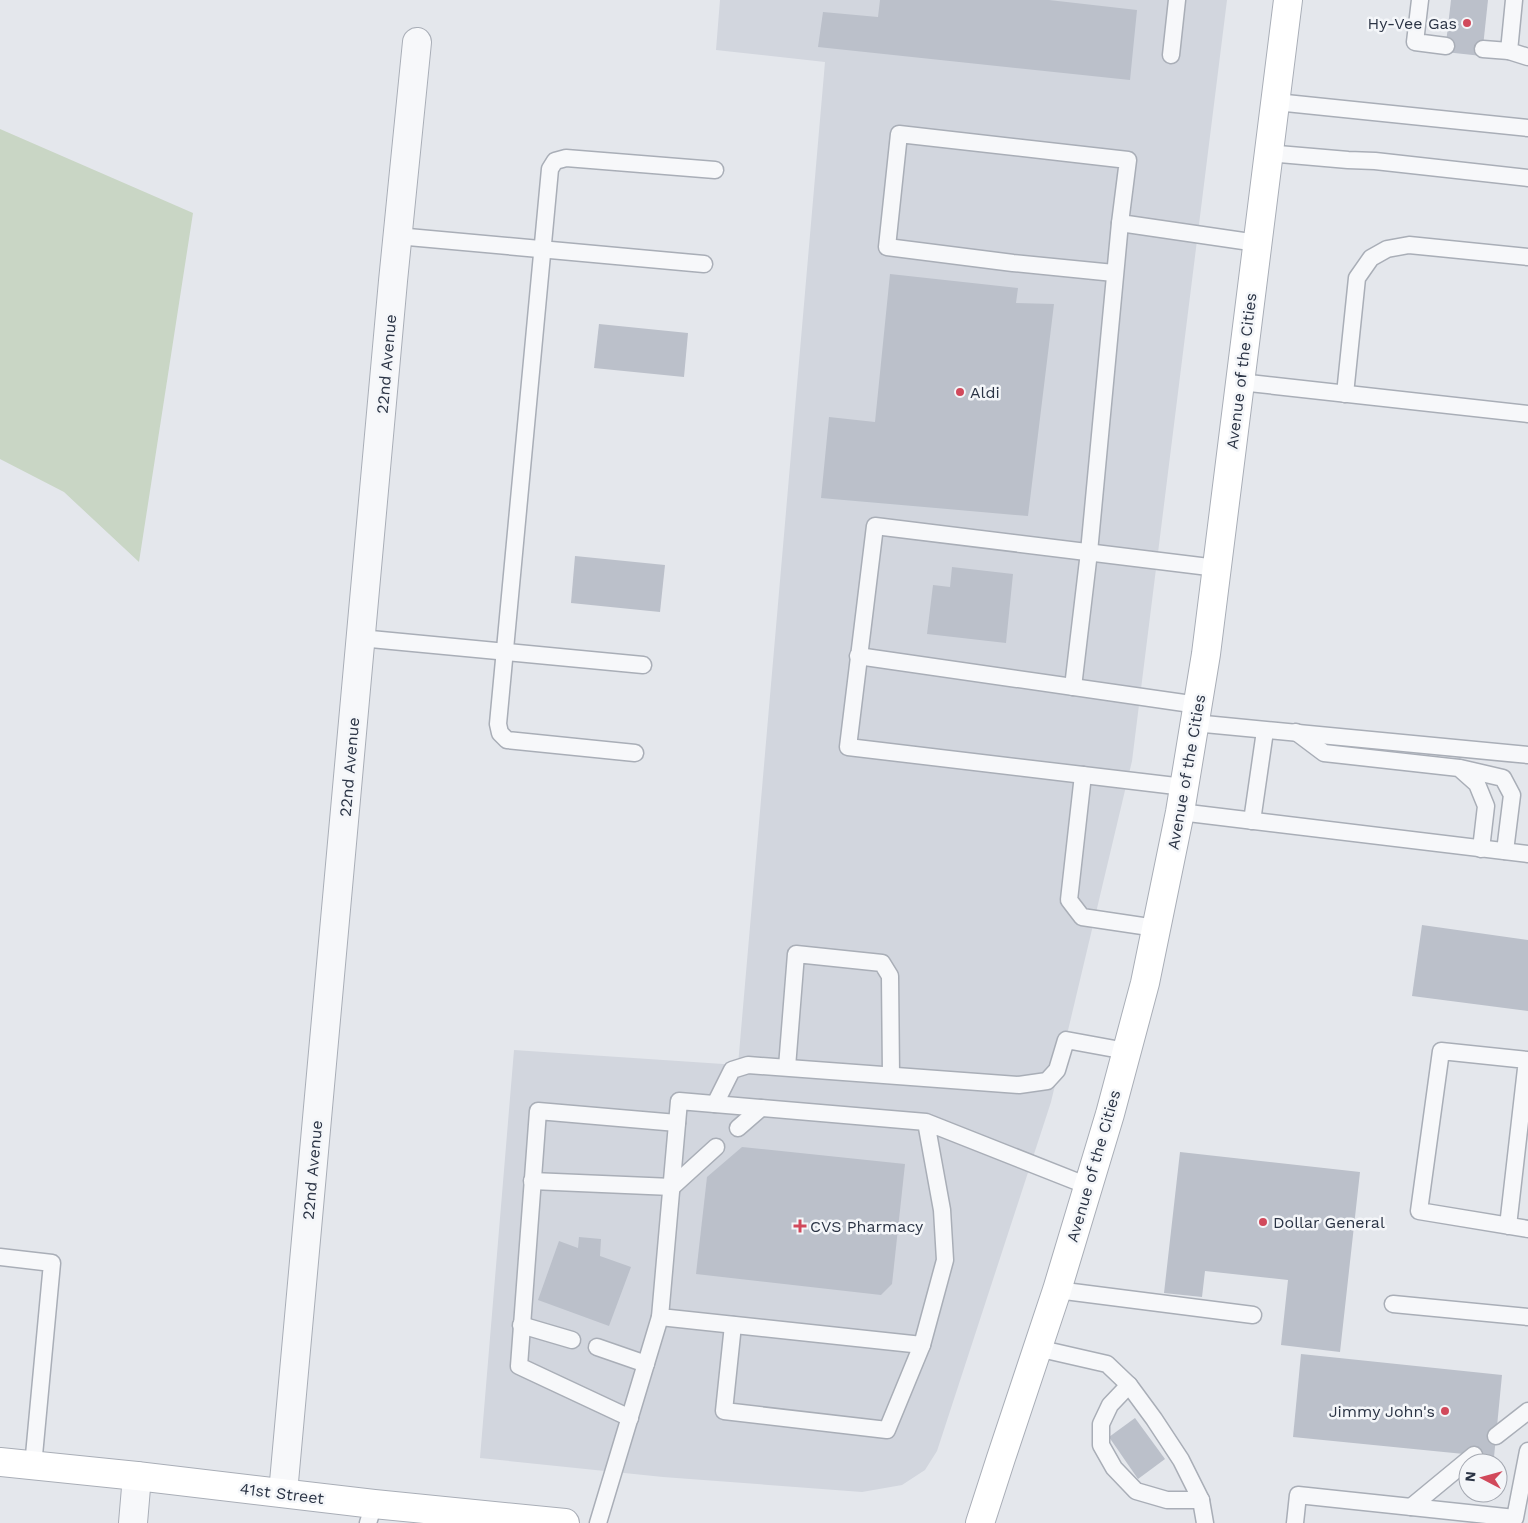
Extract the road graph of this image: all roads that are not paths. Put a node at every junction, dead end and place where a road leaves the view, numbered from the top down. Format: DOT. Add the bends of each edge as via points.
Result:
graph roads {
  1 [pos="1177,0"];
  2 [pos="1288,0"];
  3 [pos="1420,0"];
  4 [pos="1514,0"];
  5 [pos="417,42"];
  6 [pos="1446,46"];
  7 [pos="1483,49"];
  8 [pos="1509,51"];
  9 [pos="1171,55"];
  10 [pos="1528,57"];
  11 [pos="1276,102"];
  12 [pos="1528,128"];
  13 [pos="1268,153"];
  14 [pos="715,170"];
  15 [pos="1528,178"];
  16 [pos="1120,223"];
  17 [pos="398,236"];
  18 [pos="1257,243"];
  19 [pos="542,250"];
  20 [pos="1528,257"];
  21 [pos="704,264"];
  22 [pos="1114,273"];
  23 [pos="1240,382"];
  24 [pos="1345,394"];
  25 [pos="1528,414"];
  26 [pos="1089,552"];
  27 [pos="1217,568"];
  28 [pos="360,638"];
  29 [pos="506,652"];
  30 [pos="858,656"];
  31 [pos="643,665"];
  32 [pos="1073,687"];
  33 [pos="1196,714"];
  34 [pos="1265,731"];
  35 [pos="1296,732"];
  36 [pos="635,753"];
  37 [pos="1528,755"];
  38 [pos="1459,768"];
  39 [pos="1083,775"];
  40 [pos="1182,800"];
  41 [pos="1252,820"];
  42 [pos="1481,849"];
  43 [pos="1505,851"];
  44 [pos="1528,854"];
  45 [pos="1156,928"];
  46 [pos="1126,1050"];
  47 [pos="787,1068"];
  48 [pos="891,1075"];
  49 [pos="715,1104"];
  50 [pos="760,1108"];
  51 [pos="926,1122"];
  52 [pos="677,1123"];
  53 [pos="738,1128"];
  54 [pos="716,1147"];
  55 [pos="532,1181"];
  56 [pos="1088,1186"];
  57 [pos="672,1187"];
  58 [pos="1508,1226"];
  59 [pos="1528,1229"];
  60 [pos="0,1257"];
  61 [pos="1057,1290"];
  62 [pos="1393,1304"];
  63 [pos="1253,1315"];
  64 [pos="1528,1317"];
  65 [pos="660,1318"];
  66 [pos="521,1325"];
  67 [pos="733,1325"];
  68 [pos="572,1340"];
  69 [pos="922,1345"];
  70 [pos="597,1347"];
  71 [pos="1037,1348"];
  72 [pos="646,1364"];
  73 [pos="1129,1385"];
  74 [pos="1528,1411"];
  75 [pos="630,1418"];
  76 [pos="1496,1436"];
  77 [pos="1528,1451"];
  78 [pos="0,1462"];
  79 [pos="33,1466"];
  80 [pos="1458,1468"];
  81 [pos="137,1476"];
  82 [pos="283,1493"];
  83 [pos="1201,1500"];
  84 [pos="1410,1507"];
  85 [pos="371,1514"];
  86 [pos="133,1523"];
  87 [pos="565,1523"];
  88 [pos="598,1523"];
  89 [pos="980,1523"];
  90 [pos="1205,1523"];
  91 [pos="1295,1523"];
  1 -- 9 [label="lane"];
  2 -- 11 [label="main road, Avenue of the Cities"];
  3 -- 6 [label="lane" via="1415,42"];
  4 -- 8 [label="lane"];
  5 -- 17 [label="street, 22nd Avenue"];
  7 -- 8 [label="lane"];
  8 -- 10 [label="lane"];
  11 -- 12 [label="lane"];
  11 -- 13 [label="main road, Avenue of the Cities"];
  13 -- 15 [label="lane"];
  13 -- 18 [label="main road, Avenue of the Cities"];
  14 -- 19 [label="lane" via="566,158 555,161 550,169"];
  16 -- 18 [label="lane"];
  16 -- 22 [label="lane"];
  16 -- 22 [label="lane" via="1128,160 899,134 887,247"];
  17 -- 19 [label="lane"];
  17 -- 28 [label="street, 22nd Avenue"];
  18 -- 23 [label="main road, Avenue of the Cities"];
  19 -- 21 [label="lane"];
  19 -- 29 [label="lane"];
  20 -- 24 [label="lane" via="1409,245 1387,249 1370,258 1357,278"];
  22 -- 26 [label="lane"];
  23 -- 24 [label="lane"];
  23 -- 27 [label="main road, Avenue of the Cities"];
  24 -- 25 [label="lane"];
  26 -- 27 [label="lane"];
  26 -- 30 [label="lane" via="875,526"];
  26 -- 32 [label="lane"];
  27 -- 33 [label="main road, Avenue of the Cities"];
  28 -- 29 [label="lane"];
  28 -- 82 [label="street, 22nd Avenue"];
  29 -- 31 [label="lane"];
  29 -- 36 [label="lane" via="498,724 500,733 507,740"];
  30 -- 32 [label="lane"];
  30 -- 39 [label="lane" via="848,747"];
  32 -- 33 [label="lane"];
  33 -- 34 [label="lane"];
  33 -- 40 [label="main road, Avenue of the Cities"];
  34 -- 35 [label="lane"];
  34 -- 41 [label="lane"];
  35 -- 37 [label="lane"];
  35 -- 38 [label="lane" via="1324,754"];
  38 -- 42 [label="lane" via="1477,784 1486,806"];
  38 -- 43 [label="lane" via="1503,778 1512,795"];
  39 -- 40 [label="lane"];
  39 -- 45 [label="lane" via="1069,900 1082,917"];
  40 -- 41 [label="lane"];
  40 -- 45 [label="main road, Avenue of the Cities"];
  41 -- 42 [label="lane"];
  42 -- 43 [label="lane"];
  43 -- 44 [label="lane"];
  45 -- 46 [label="main road, Avenue of the Cities" via="1145,984"];
  46 -- 48 [label="lane" via="1066,1040 1057,1070 1047,1081 1019,1085"];
  46 -- 56 [label="main road, Avenue of the Cities"];
  47 -- 48 [label="lane"];
  47 -- 48 [label="lane" via="796,954 882,963 890,976"];
  47 -- 49 [label="lane" via="748,1064 732,1070"];
  49 -- 50 [label="lane"];
  49 -- 52 [label="lane" via="679,1101"];
  50 -- 51 [label="lane"];
  50 -- 53 [label="lane"];
  51 -- 56 [label="lane"];
  51 -- 69 [label="lane" via="942,1210 945,1260"];
  52 -- 55 [label="lane" via="538,1111"];
  52 -- 57 [label="lane"];
  54 -- 57 [label="lane"];
  55 -- 57 [label="lane"];
  55 -- 66 [label="lane"];
  56 -- 61 [label="main road, Avenue of the Cities"];
  57 -- 65 [label="lane"];
  58 -- 58 [label="lane" via="1419,1210 1441,1051 1527,1060"];
  58 -- 59 [label="lane"];
  60 -- 79 [label="lane" via="52,1263"];
  61 -- 63 [label="lane"];
  61 -- 71 [label="main road, Avenue of the Cities"];
  62 -- 64 [label="lane"];
  65 -- 67 [label="lane"];
  65 -- 72 [label="lane"];
  66 -- 68 [label="lane"];
  66 -- 75 [label="lane" via="519,1366"];
  67 -- 69 [label="lane"];
  67 -- 69 [label="lane" via="724,1411 887,1430"];
  70 -- 72 [label="lane"];
  71 -- 73 [label="lane" via="1107,1364"];
  71 -- 89 [label="main road, Avenue of the Cities"];
  72 -- 75 [label="lane"];
  73 -- 83 [label="lane" via="1181,1460"];
  73 -- 83 [label="lane" via="1110,1405 1101,1424 1101,1445 1114,1468 1136,1491 1167,1500"];
  74 -- 76 [label="lane"];
  75 -- 88 [label="lane"];
  77 -- 84 [label="lane" via="1515,1518"];
  78 -- 79 [label="main road, 41st Street"];
  79 -- 81 [label="main road, 41st Street"];
  80 -- 84 [label="lane"];
  81 -- 82 [label="main road, 41st Street"];
  81 -- 86 [label="street"];
  82 -- 85 [label="main road, 41st Street"];
  83 -- 90 [label="lane"];
  84 -- 91 [label="lane" via="1298,1495"];
  85 -- 87 [label="main road, 41st Street"];
}
